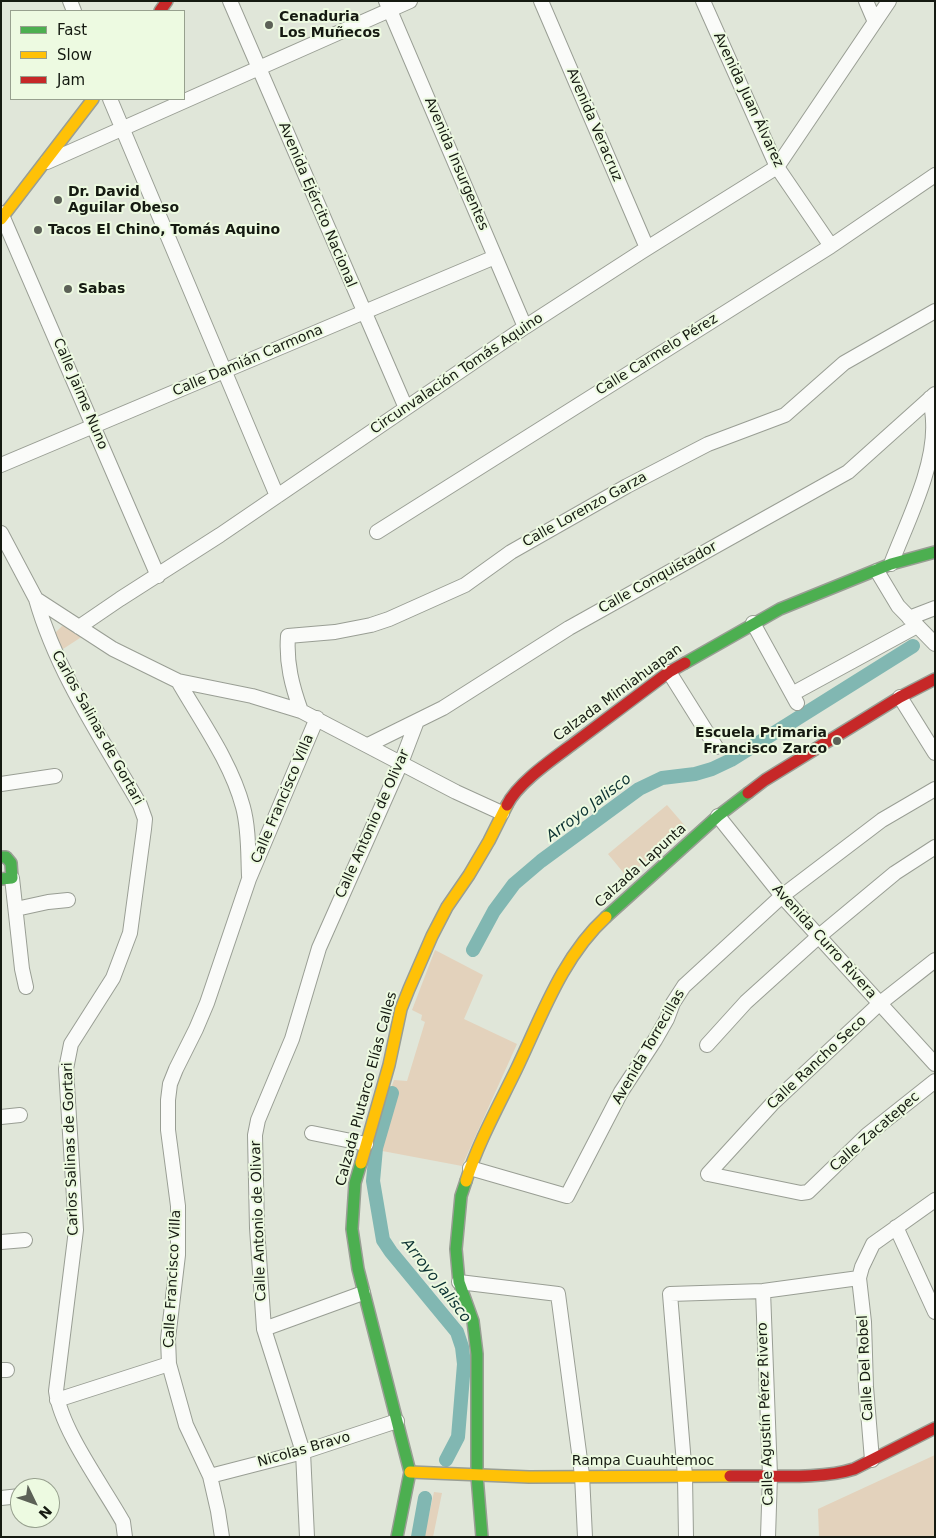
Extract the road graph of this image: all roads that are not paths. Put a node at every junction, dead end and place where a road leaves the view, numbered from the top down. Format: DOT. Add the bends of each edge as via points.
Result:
graph roads {
  1 [pos="230,1"];
  2 [pos="410,1"];
  3 [pos="541,1"];
  4 [pos="703,1"];
  5 [pos="866,1"];
  6 [pos="890,1"];
  7 [pos="388,6"];
  8 [pos="876,22"];
  9 [pos="258,68"];
  10 [pos="92,100"];
  11 [pos="110,100"];
  12 [pos="122,128"];
  13 [pos="44,163"];
  14 [pos="777,167"];
  15 [pos="935,175"];
  16 [pos="2,216"];
  17 [pos="831,246"];
  18 [pos="647,248"];
  19 [pos="495,257"];
  20 [pos="935,310"];
  21 [pos="363,312"];
  22 [pos="525,327"];
  23 [pos="224,371"];
  24 [pos="932,396"];
  25 [pos="406,408"];
  26 [pos="93,426"];
  27 [pos="1,465"];
  28 [pos="277,496"];
  29 [pos="377,532"];
  30 [pos="1,533"];
  31 [pos="935,552"];
  32 [pos="891,564"];
  33 [pos="877,572"];
  34 [pos="158,576"];
  35 [pos="36,599"];
  36 [pos="935,608"];
  37 [pos="66,620"];
  38 [pos="913,622"];
  39 [pos="753,624"];
  40 [pos="79,627"];
  41 [pos="47,635"];
  42 [pos="935,644"];
  43 [pos="669,672"];
  44 [pos="935,679"];
  45 [pos="178,681"];
  46 [pos="900,697"];
  47 [pos="301,711"];
  48 [pos="317,718"];
  49 [pos="417,721"];
  50 [pos="368,745"];
  51 [pos="716,747"];
  52 [pos="935,753"];
  53 [pos="401,763"];
  54 [pos="55,776"];
  55 [pos="1,784"];
  56 [pos="935,789"];
  57 [pos="502,813"];
  58 [pos="718,816"];
  59 [pos="935,847"];
  60 [pos="4,857"];
  61 [pos="7,878"];
  62 [pos="249,879"];
  63 [pos="782,896"];
  64 [pos="68,900"];
  65 [pos="16,909"];
  66 [pos="818,937"];
  67 [pos="935,960"];
  68 [pos="26,986"];
  69 [pos="879,1004"];
  70 [pos="707,1045"];
  71 [pos="935,1064"];
  72 [pos="935,1082"];
  73 [pos="20,1115"];
  74 [pos="1,1117"];
  75 [pos="312,1133"];
  76 [pos="366,1144"];
  77 [pos="470,1168"];
  78 [pos="816,1184"];
  79 [pos="935,1200"];
  80 [pos="896,1226"];
  81 [pos="25,1240"];
  82 [pos="1,1242"];
  83 [pos="859,1278"];
  84 [pos="459,1282"];
  85 [pos="763,1291"];
  86 [pos="363,1293"];
  87 [pos="935,1312"];
  88 [pos="264,1329"];
  89 [pos="169,1364"];
  90 [pos="57,1400"];
  91 [pos="397,1421"];
  92 [pos="935,1428"];
  93 [pos="304,1452"];
  94 [pos="872,1460"];
  95 [pos="410,1472"];
  96 [pos="770,1475"];
  97 [pos="210,1476"];
  98 [pos="477,1476"];
  99 [pos="582,1476"];
  100 [pos="685,1476"];
  101 [pos="125,1537"];
  102 [pos="222,1537"];
  103 [pos="307,1537"];
  104 [pos="397,1537"];
  105 [pos="482,1537"];
  106 [pos="585,1537"];
  107 [pos="686,1537"];
  108 [pos="768,1537"];
  1 -- 9 [label="street, Avenida Ejército Nacional"];
  2 -- 7 [label="street"];
  3 -- 18 [label="street, Avenida Veracruz"];
  4 -- 14 [label="street, Avenida Juan Álvarez"];
  5 -- 8 [label="street"];
  6 -- 8 [label="street, Circunvalación Tomás Aquino"];
  7 -- 9 [label="street"];
  7 -- 19 [label="street, Avenida Insurgentes"];
  8 -- 14 [label="street, Circunvalación Tomás Aquino"];
  9 -- 12 [label="street"];
  9 -- 21 [label="street, Avenida Ejército Nacional"];
  10 -- 13 [label="main road"];
  11 -- 12 [label="street"];
  12 -- 13 [label="street"];
  12 -- 23 [label="street"];
  13 -- 16 [label="main road"];
  14 -- 17 [label="street, Avenida Juan Álvarez"];
  14 -- 18 [label="street, Circunvalación Tomás Aquino"];
  15 -- 17 [label="street, Calle Carmelo Pérez"];
  16 -- 26 [label="street, Calle Jaime Nuno"];
  17 -- 29 [label="street, Calle Carmelo Pérez"];
  18 -- 22 [label="street, Circunvalación Tomás Aquino"];
  19 -- 21 [label="street, Calle Damián Carmona"];
  19 -- 22 [label="street, Avenida Insurgentes"];
  20 -- 47 [label="street, Calle Lorenzo Garza" via="844,363 785,415 708,444 635,482 511,552 465,585 371,625 288,636 288,667"];
  21 -- 23 [label="street, Calle Damián Carmona"];
  21 -- 25 [label="street, Avenida Ejército Nacional"];
  22 -- 25 [label="street, Circunvalación Tomás Aquino"];
  23 -- 26 [label="street, Calle Damián Carmona"];
  23 -- 28 [label="street"];
  24 -- 32 [label="street" via="931,450 922,485"];
  24 -- 49 [label="street, Calle Conquistador" via="848,472 569,628 489,680"];
  25 -- 28 [label="street, Circunvalación Tomás Aquino"];
  26 -- 27 [label="street, Calle Damián Carmona"];
  26 -- 34 [label="street, Calle Jaime Nuno"];
  28 -- 34 [label="street, Circunvalación Tomás Aquino"];
  30 -- 35 [label="street"];
  31 -- 32 [label="main road, Calzada Mimiahuapan"];
  32 -- 33 [label="main road, Calzada Mimiahuapan"];
  33 -- 38 [label="street" via="898,606"];
  33 -- 39 [label="main road, Calzada Mimiahuapan" via="780,609"];
  34 -- 40 [label="street, Circunvalación Tomás Aquino"];
  35 -- 37 [label="street"];
  35 -- 41 [label="street, Carlos Salinas de Gortari"];
  36 -- 38 [label="street"];
  37 -- 40 [label="street"];
  37 -- 41 [label="street, Carlos Salinas de Gortari" via="53,625"];
  38 -- 39 [label="street" via="795,699"];
  38 -- 42 [label="street"];
  39 -- 43 [label="main road, Calzada Mimiahuapan"];
  40 -- 45 [label="street" via="113,649"];
  41 -- 90 [label="street, Carlos Salinas de Gortari" via="83,708 145,819 130,933 113,978 68,1050 68,1117 76,1230 58,1364"];
  43 -- 51 [label="street"];
  43 -- 57 [label="main road, Calzada Mimiahuapan" via="532,776 510,798"];
  44 -- 46 [label="main road, Calzada Lapunta"];
  45 -- 47 [label="street" via="252,696"];
  45 -- 62 [label="street, Calle Francisco Villa" via="213,742 244,808"];
  46 -- 52 [label="street"];
  46 -- 58 [label="main road, Calzada Lapunta" via="765,780"];
  47 -- 48 [label="street"];
  48 -- 50 [label="street"];
  48 -- 62 [label="street, Calle Francisco Villa"];
  49 -- 50 [label="street, Calle Conquistador"];
  49 -- 53 [label="street, Calle Antonio de Olivar"];
  50 -- 53 [label="street"];
  53 -- 57 [label="street"];
  53 -- 88 [label="street, Calle Antonio de Olivar" via="319,948 292,1039 258,1120 255,1156 257,1228"];
  54 -- 55 [label="street"];
  56 -- 63 [label="street, Avenida Torrecillas" via="882,820"];
  57 -- 76 [label="main road, Calzada Plutarco Elías Calles" via="489,841 447,907 409,989"];
  58 -- 63 [label="street, Avenida Curro Rivera"];
  58 -- 77 [label="main road, Calzada Lapunta" via="603,919 580,946 552,995"];
  59 -- 66 [label="street" via="895,873"];
  60 -- 61 [label="main road" via="12,866"];
  61 -- 65 [label="street"];
  62 -- 89 [label="street, Calle Francisco Villa" via="207,1004 170,1084 168,1130 178,1206 178,1233 176,1281 168,1339"];
  63 -- 66 [label="street, Avenida Curro Rivera"];
  63 -- 77 [label="street, Avenida Torrecillas" via="684,986 672,1003 655,1040 621,1092 567,1196"];
  64 -- 65 [label="street"];
  65 -- 68 [label="street"];
  66 -- 69 [label="street, Avenida Curro Rivera"];
  66 -- 70 [label="street" via="746,1002"];
  67 -- 69 [label="street, Calle Rancho Seco"];
  69 -- 71 [label="street, Avenida Curro Rivera"];
  69 -- 78 [label="street, Calle Rancho Seco" via="772,1104 708,1174 801,1193 808,1192"];
  72 -- 78 [label="street, Calle Zacatepec" via="868,1135"];
  73 -- 74 [label="street"];
  75 -- 76 [label="street"];
  76 -- 86 [label="main road, Calzada Plutarco Elías Calles" via="355,1183 352,1228"];
  77 -- 84 [label="main road, Calzada Lapunta" via="461,1196 458,1222"];
  79 -- 80 [label="street"];
  80 -- 83 [label="street" via="873,1244"];
  80 -- 87 [label="street"];
  81 -- 82 [label="street"];
  83 -- 85 [label="street"];
  83 -- 94 [label="street, Calle Del Robel"];
  84 -- 98 [label="main road, Calzada Lapunta" via="475,1334"];
  84 -- 99 [label="street" via="558,1294"];
  85 -- 96 [label="street, Calle Agustín Pérez Rivero"];
  85 -- 100 [label="street" via="670,1294"];
  86 -- 88 [label="street"];
  86 -- 91 [label="main road, Calzada Plutarco Elías Calles"];
  88 -- 93 [label="street, Calle Antonio de Olivar"];
  89 -- 90 [label="street"];
  89 -- 97 [label="street, Calle Francisco Villa" via="186,1424"];
  90 -- 101 [label="street, Carlos Salinas de Gortari" via="73,1436 123,1522"];
  91 -- 93 [label="street, Nicolas Bravo"];
  91 -- 95 [label="main road, Calzada Plutarco Elías Calles"];
  92 -- 94 [label="main road, Rampa Cuauhtemoc"];
  93 -- 97 [label="street, Nicolas Bravo"];
  93 -- 103 [label="street, Calle Antonio de Olivar"];
  94 -- 96 [label="main road, Rampa Cuauhtemoc" via="838,1474"];
  95 -- 98 [label="main road, Rampa Cuauhtemoc"];
  95 -- 104 [label="main road, Calzada Plutarco Elías Calles"];
  96 -- 100 [label="main road, Rampa Cuauhtemoc"];
  96 -- 108 [label="street, Calle Agustín Pérez Rivero"];
  97 -- 102 [label="street, Calle Francisco Villa"];
  98 -- 99 [label="main road, Rampa Cuauhtemoc"];
  98 -- 105 [label="main road, Calzada Lapunta"];
  99 -- 100 [label="main road, Rampa Cuauhtemoc"];
  99 -- 106 [label="street"];
  100 -- 107 [label="street"];
}
